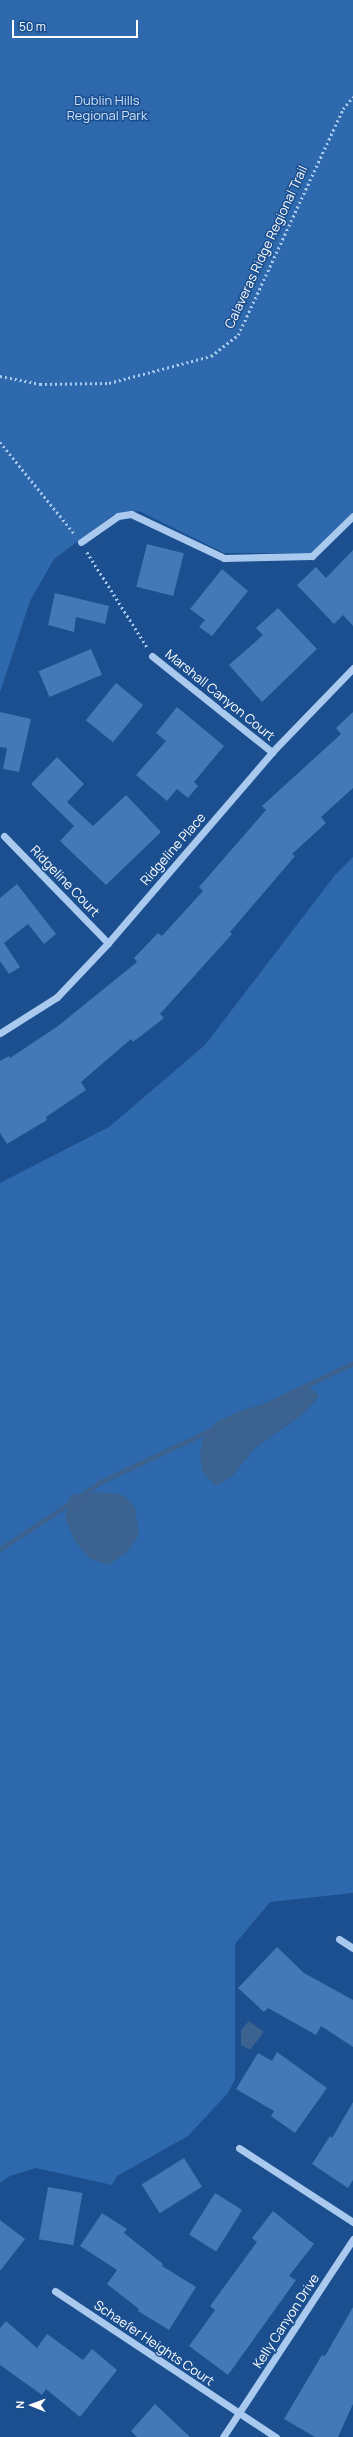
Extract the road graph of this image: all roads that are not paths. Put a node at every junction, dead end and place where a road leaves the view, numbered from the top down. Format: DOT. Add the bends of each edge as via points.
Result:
graph roads {
  1 [pos="353,516"];
  2 [pos="81,542"];
  3 [pos="152,656"];
  4 [pos="353,668"];
  5 [pos="272,752"];
  6 [pos="4,836"];
  7 [pos="108,943"];
  8 [pos="0,1033"];
  9 [pos="339,1939"];
  10 [pos="353,1948"];
  11 [pos="239,2148"];
  12 [pos="353,2222"];
  13 [pos="353,2239"];
  14 [pos="55,2291"];
  15 [pos="239,2415"];
  16 [pos="224,2437"];
  17 [pos="276,2437"];
  1 -- 2 [label="street" via="312,556 224,558 131,514 118,516"];
  3 -- 5 [label="street, Marshall Canyon Court"];
  4 -- 5 [label="street, Ridgeline Place"];
  5 -- 7 [label="street, Ridgeline Place"];
  6 -- 7 [label="street, Ridgeline Court"];
  7 -- 8 [label="street, Ridgeline Place" via="57,997"];
  9 -- 10 [label="street"];
  11 -- 12 [label="street"];
  13 -- 15 [label="street, Kelly Canyon Drive"];
  14 -- 15 [label="street, Schaefer Heights Court"];
  15 -- 16 [label="street, Kelly Canyon Drive"];
  15 -- 17 [label="street, Schaefer Heights Court"];
}
